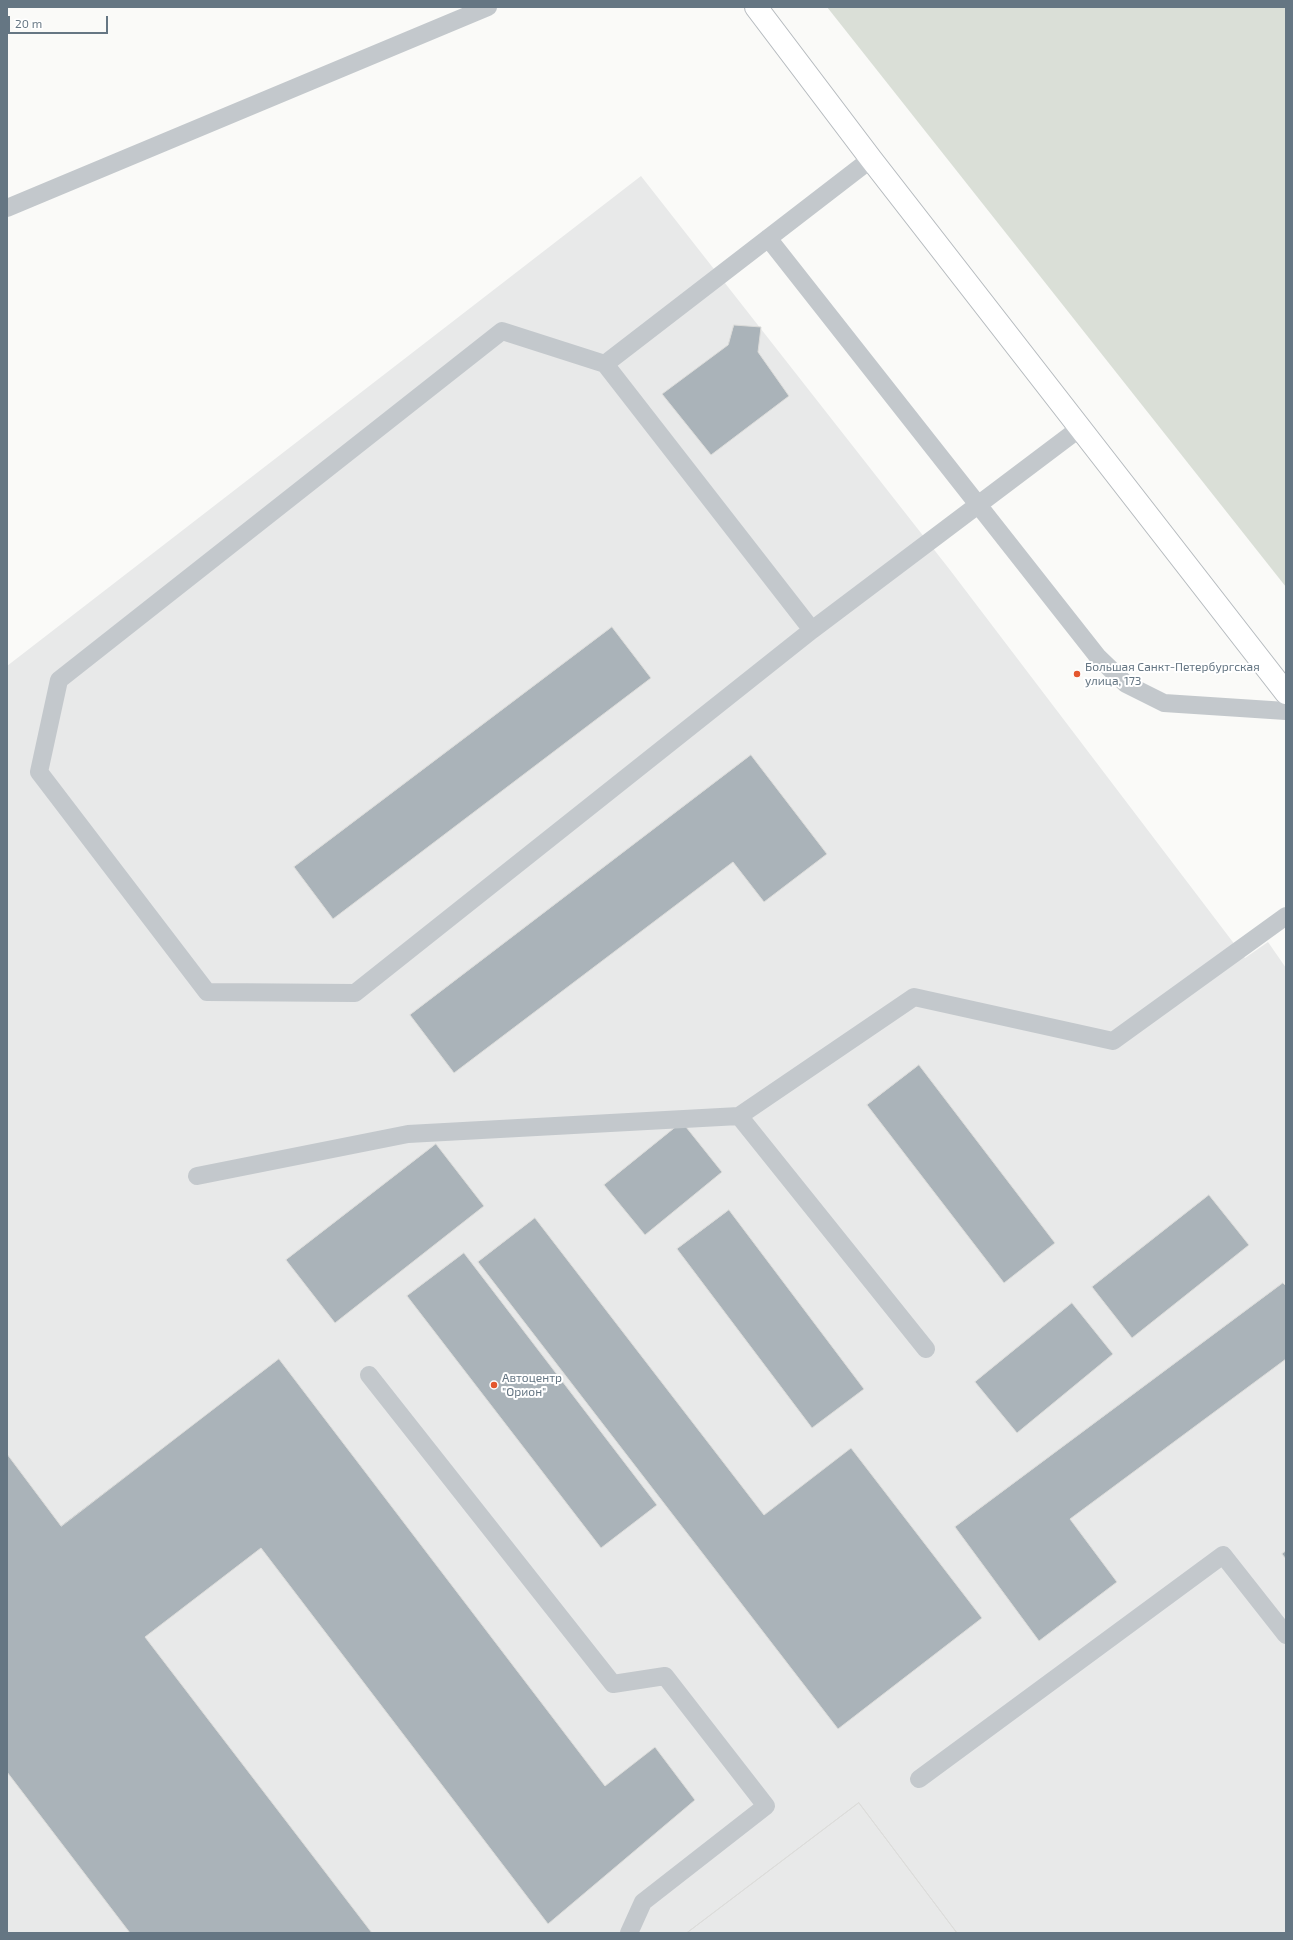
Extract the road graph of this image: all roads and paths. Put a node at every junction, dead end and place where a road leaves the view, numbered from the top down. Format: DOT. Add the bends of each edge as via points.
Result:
graph roads {
  1 [pos="488,7"];
  2 [pos="756,7"];
  3 [pos="871,159"];
  4 [pos="7,208"];
  5 [pos="768,238"];
  6 [pos="605,364"];
  7 [pos="1080,428"];
  8 [pos="978,504"];
  9 [pos="812,630"];
  10 [pos="1286,693"];
  11 [pos="1286,711"];
  12 [pos="1286,916"];
  13 [pos="739,1116"];
  14 [pos="197,1176"];
  15 [pos="926,1350"];
  16 [pos="369,1375"];
  17 [pos="1286,1635"];
  18 [pos="919,1779"];
  19 [pos="629,1933"];
  1 -- 4 [label="lane"];
  2 -- 3 [label="main road"];
  3 -- 5 [label="lane"];
  3 -- 7 [label="main road"];
  5 -- 6 [label="lane"];
  5 -- 8 [label="lane"];
  6 -- 9 [label="lane"];
  6 -- 9 [label="lane" via="502,331 60,680 38,772 207,992 356,993"];
  7 -- 8 [label="lane"];
  7 -- 10 [label="main road"];
  8 -- 9 [label="lane"];
  8 -- 11 [label="lane" via="1098,657 1126,684 1164,703"];
  12 -- 13 [label="lane" via="1113,1041 914,997"];
  13 -- 14 [label="lane" via="408,1134"];
  13 -- 15 [label="lane"];
  16 -- 19 [label="lane" via="612,1684 665,1676 766,1806 643,1902"];
  17 -- 18 [label="lane" via="1223,1555"];
}
